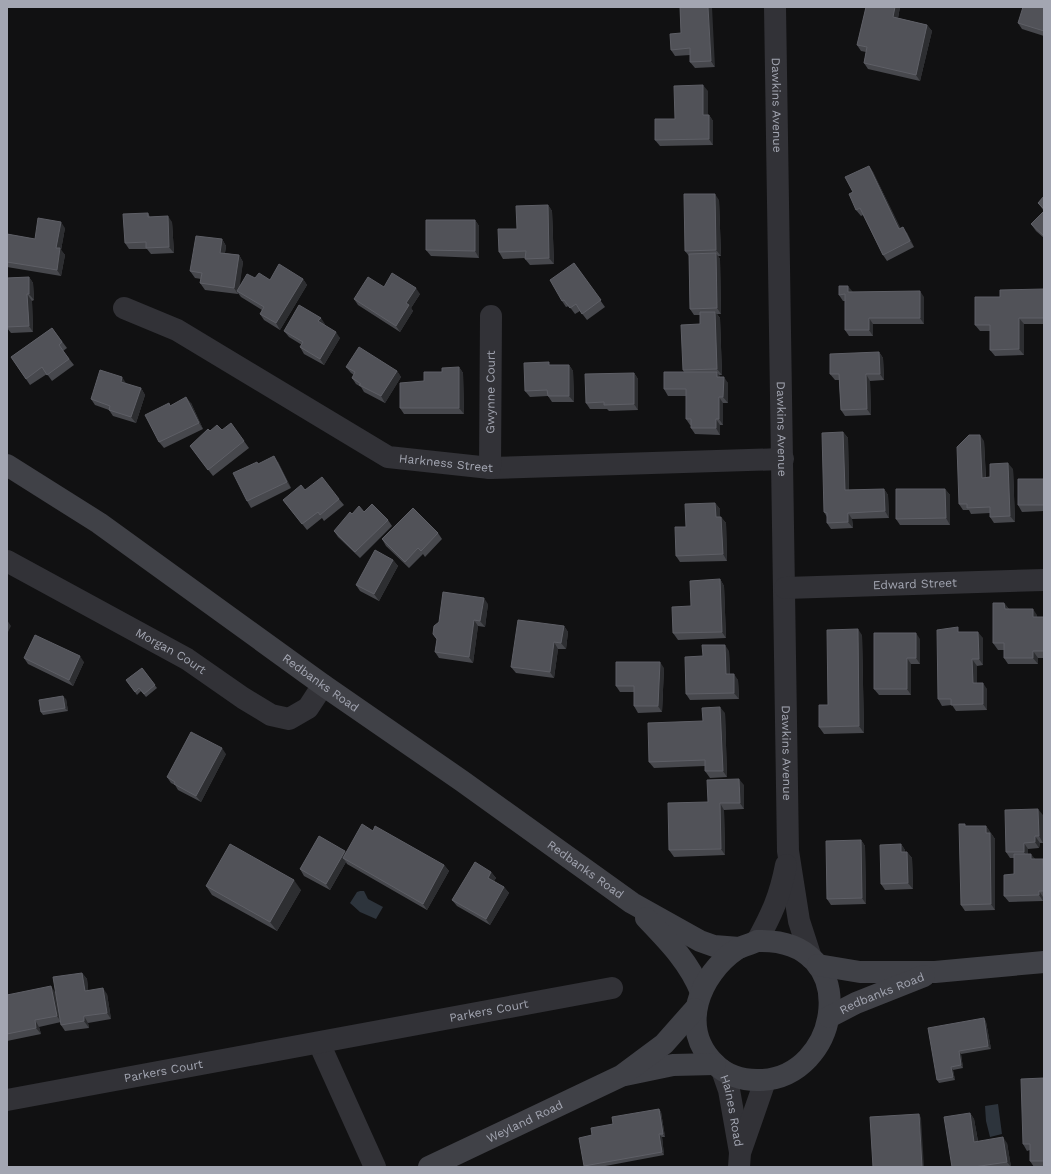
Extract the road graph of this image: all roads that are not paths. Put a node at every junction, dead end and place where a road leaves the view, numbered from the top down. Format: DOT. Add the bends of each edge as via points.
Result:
graph roads {
  1 [pos="775,7"];
  2 [pos="124,308"];
  3 [pos="491,316"];
  4 [pos="783,459"];
  5 [pos="7,465"];
  6 [pos="490,468"];
  7 [pos="7,561"];
  8 [pos="1044,580"];
  9 [pos="785,588"];
  10 [pos="323,685"];
  11 [pos="788,852"];
  12 [pos="632,903"];
  13 [pos="748,945"];
  14 [pos="814,962"];
  15 [pos="1044,962"];
  16 [pos="935,972"];
  17 [pos="612,988"];
  18 [pos="698,1000"];
  19 [pos="829,1017"];
  20 [pos="319,1043"];
  21 [pos="719,1067"];
  22 [pos="621,1076"];
  23 [pos="765,1080"];
  24 [pos="7,1100"];
  25 [pos="739,1160"];
  26 [pos="375,1167"];
  27 [pos="430,1167"];
  1 -- 4 [label="street, Dawkins Avenue"];
  2 -- 6 [label="street, Harkness Street" via="177,330 388,457"];
  3 -- 6 [label="street, Gwynne Court"];
  4 -- 6 [label="street, Harkness Street"];
  4 -- 9 [label="street, Dawkins Avenue"];
  5 -- 10 [label="main road, Redbanks Road" via="99,523"];
  7 -- 10 [label="street, Morgan Court" via="188,659 243,698 271,714 289,719 308,708"];
  8 -- 9 [label="street, Edward Street"];
  9 -- 11 [label="street, Dawkins Avenue"];
  10 -- 12 [label="main road, Redbanks Road"];
  11 -- 13 [label="street, Dawkins Avenue" via="775,908"];
  11 -- 14 [label="street, Dawkins Avenue" via="799,921"];
  12 -- 13 [label="main road, Redbanks Road" via="700,941 714,946"];
  12 -- 18 [label="main road, Redbanks Road" via="673,945 695,976"];
  13 -- 14 [label="main road" via="772,941 788,944 799,949"];
  13 -- 18 [label="main road" via="714,969"];
  14 -- 16 [label="main road, Redbanks Road" via="860,972"];
  14 -- 19 [label="main road" via="825,978 829,992"];
  15 -- 16 [label="main road, Redbanks Road"];
  16 -- 19 [label="main road, Redbanks Road" via="856,1002"];
  17 -- 20 [label="street, Parkers Court"];
  18 -- 21 [label="main road" via="696,1027 699,1040 706,1053"];
  18 -- 22 [label="main road, Weyland Road" via="664,1044"];
  19 -- 23 [label="main road" via="818,1044 807,1058 794,1070 778,1078"];
  20 -- 24 [label="street, Parkers Court"];
  20 -- 26 [label="street"];
  21 -- 22 [label="main road, Weyland Road" via="673,1065"];
  21 -- 23 [label="main road" via="737,1077"];
  21 -- 25 [label="street, Haines Road" via="729,1090"];
  22 -- 27 [label="main road, Weyland Road"];
  23 -- 25 [label="street, Haines Road"];
}
